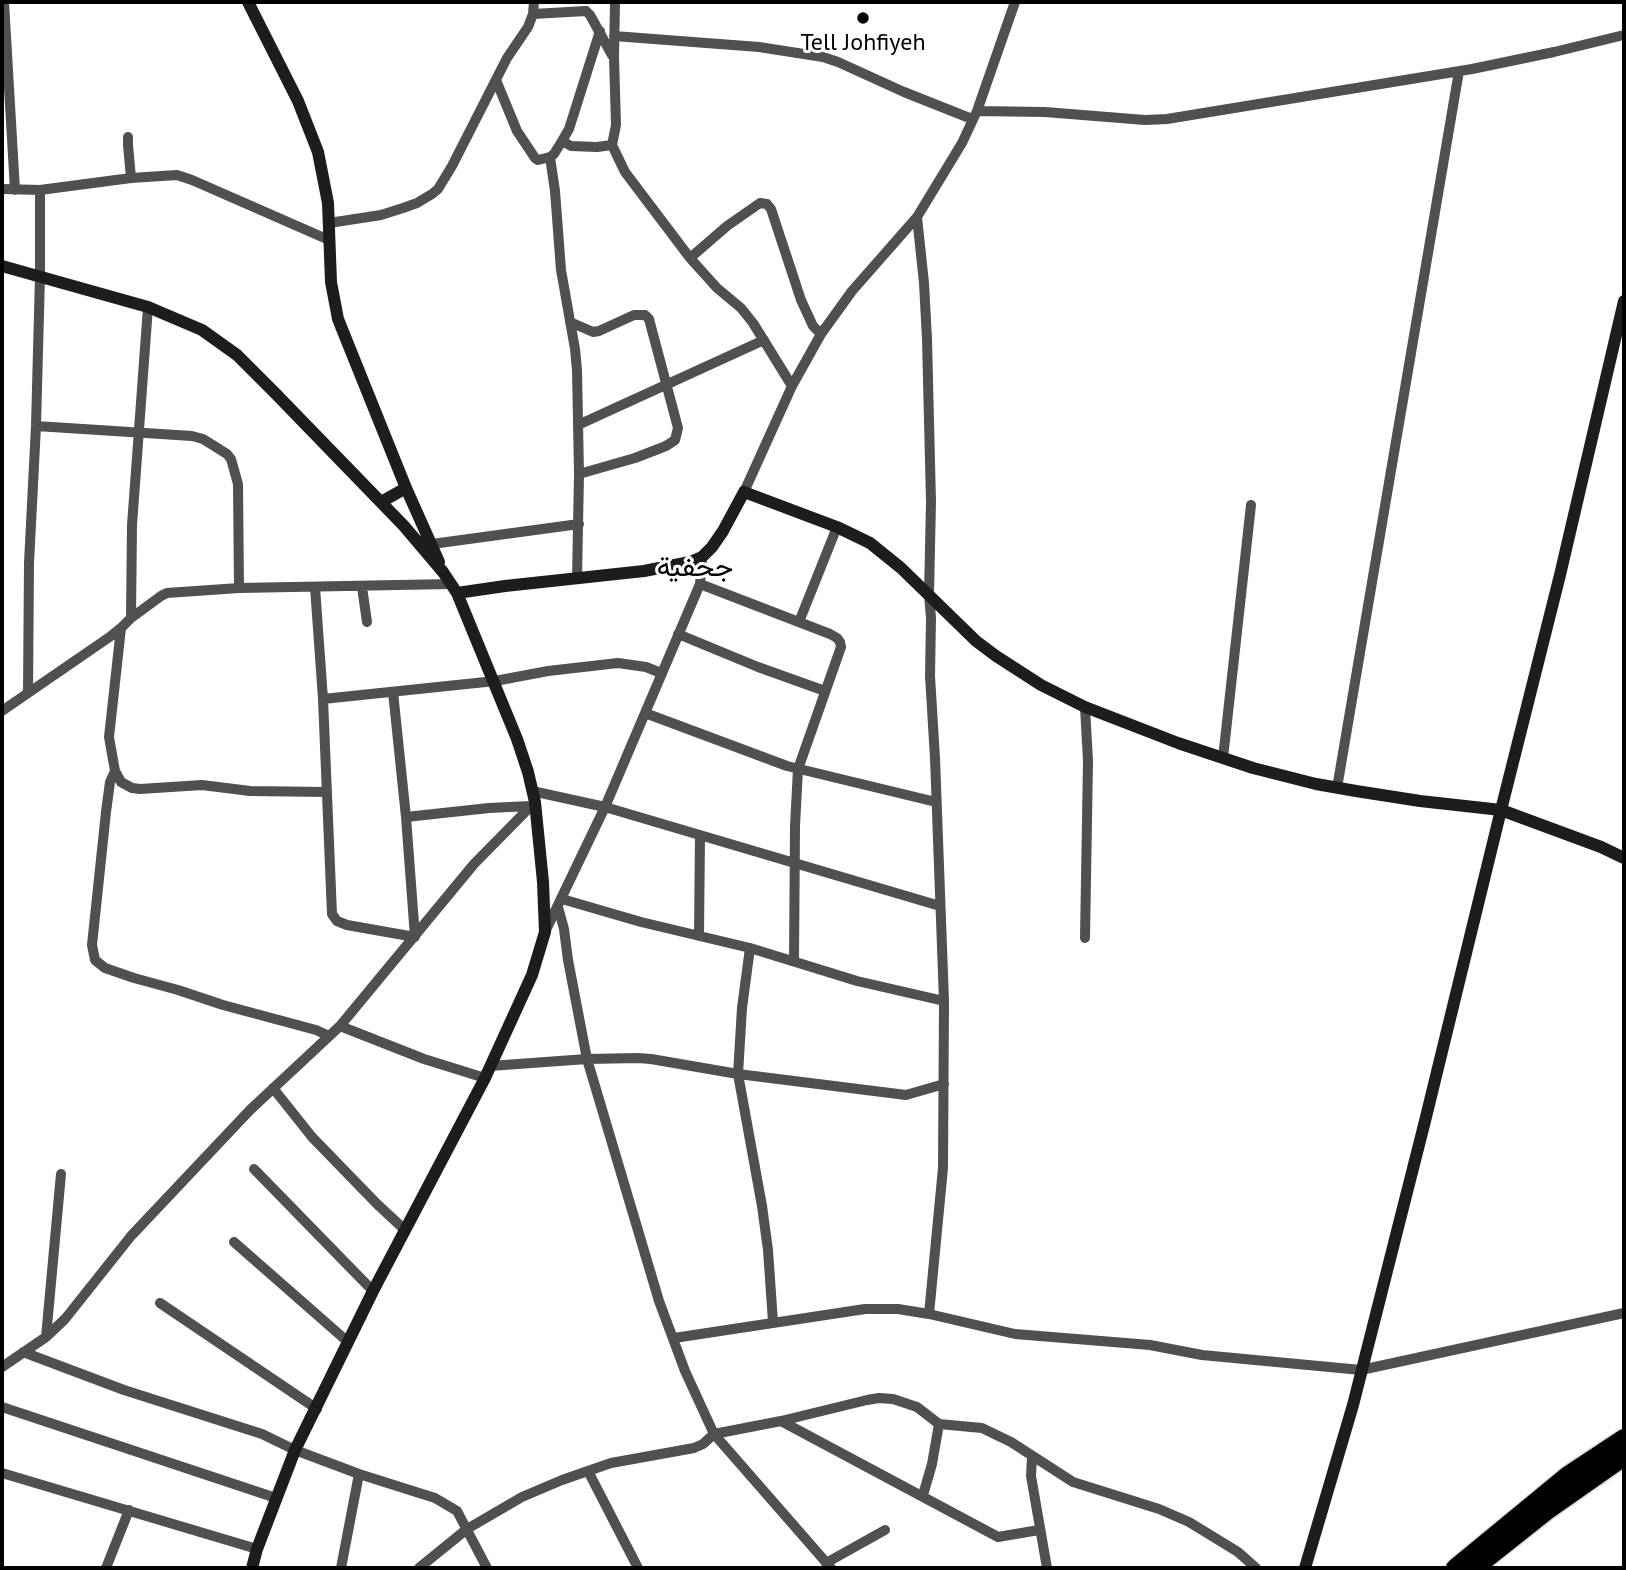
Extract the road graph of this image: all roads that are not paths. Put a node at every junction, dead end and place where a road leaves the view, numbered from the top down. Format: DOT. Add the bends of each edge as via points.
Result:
graph roads {
  1 [pos="4,2"];
  2 [pos="248,2"];
  3 [pos="534,2"];
  4 [pos="615,2"];
  5 [pos="1015,2"];
  6 [pos="533,14"];
  7 [pos="600,31"];
  8 [pos="1624,34"];
  9 [pos="614,36"];
  10 [pos="614,57"];
  11 [pos="1459,71"];
  12 [pos="496,80"];
  13 [pos="6,103"];
  14 [pos="975,115"];
  15 [pos="128,137"];
  16 [pos="562,141"];
  17 [pos="612,145"];
  18 [pos="550,157"];
  19 [pos="131,178"];
  20 [pos="2,189"];
  21 [pos="15,190"];
  22 [pos="40,190"];
  23 [pos="917,217"];
  24 [pos="329,223"];
  25 [pos="329,240"];
  26 [pos="690,258"];
  27 [pos="2,266"];
  28 [pos="40,276"];
  29 [pos="1624,301"];
  30 [pos="148,307"];
  31 [pos="570,322"];
  32 [pos="821,334"];
  33 [pos="764,340"];
  34 [pos="667,384"];
  35 [pos="792,386"];
  36 [pos="578,425"];
  37 [pos="36,426"];
  38 [pos="138,434"];
  39 [pos="579,474"];
  40 [pos="406,488"];
  41 [pos="744,492"];
  42 [pos="382,502"];
  43 [pos="1251,505"];
  44 [pos="579,524"];
  45 [pos="837,527"];
  46 [pos="432,544"];
  47 [pos="702,557"];
  48 [pos="443,572"];
  49 [pos="577,579"];
  50 [pos="700,584"];
  51 [pos="316,587"];
  52 [pos="362,587"];
  53 [pos="239,588"];
  54 [pos="454,588"];
  55 [pos="929,594"];
  56 [pos="131,618"];
  57 [pos="368,622"];
  58 [pos="799,622"];
  59 [pos="121,628"];
  60 [pos="678,634"];
  61 [pos="662,673"];
  62 [pos="495,681"];
  63 [pos="825,691"];
  64 [pos="29,692"];
  65 [pos="393,692"];
  66 [pos="323,699"];
  67 [pos="1086,707"];
  68 [pos="2,711"];
  69 [pos="645,713"];
  70 [pos="1223,758"];
  71 [pos="798,769"];
  72 [pos="115,771"];
  73 [pos="1337,788"];
  74 [pos="326,792"];
  75 [pos="532,800"];
  76 [pos="936,802"];
  77 [pos="605,807"];
  78 [pos="1500,810"];
  79 [pos="406,817"];
  80 [pos="700,835"];
  81 [pos="1624,858"];
  82 [pos="795,863"];
  83 [pos="560,903"];
  84 [pos="940,906"];
  85 [pos="545,932"];
  86 [pos="699,936"];
  87 [pos="415,937"];
  88 [pos="1085,939"];
  89 [pos="750,948"];
  90 [pos="794,961"];
  91 [pos="944,1001"];
  92 [pos="340,1026"];
  93 [pos="329,1036"];
  94 [pos="587,1059"];
  95 [pos="488,1072"];
  96 [pos="738,1074"];
  97 [pos="944,1084"];
  98 [pos="273,1088"];
  99 [pos="254,1170"];
  100 [pos="61,1174"];
  101 [pos="405,1230"];
  102 [pos="234,1242"];
  103 [pos="373,1291"];
  104 [pos="160,1303"];
  105 [pos="1624,1313"];
  106 [pos="929,1314"];
  107 [pos="774,1322"];
  108 [pos="46,1337"];
  109 [pos="674,1338"];
  110 [pos="348,1342"];
  111 [pos="23,1352"];
  112 [pos="2,1367"];
  113 [pos="1361,1370"];
  114 [pos="2,1407"];
  115 [pos="317,1409"];
  116 [pos="780,1421"];
  117 [pos="939,1424"];
  118 [pos="714,1434"];
  119 [pos="1624,1438"];
  120 [pos="295,1450"];
  121 [pos="1032,1457"];
  122 [pos="1624,1457"];
  123 [pos="588,1471"];
  124 [pos="2,1473"];
  125 [pos="359,1474"];
  126 [pos="923,1495"];
  127 [pos="276,1498"];
  128 [pos="129,1510"];
  129 [pos="467,1529"];
  130 [pos="885,1530"];
  131 [pos="1039,1530"];
  132 [pos="257,1549"];
  133 [pos="829,1566"];
  134 [pos="106,1568"];
  135 [pos="252,1568"];
  136 [pos="341,1568"];
  137 [pos="419,1568"];
  138 [pos="487,1568"];
  139 [pos="638,1568"];
  140 [pos="1047,1568"];
  141 [pos="1256,1568"];
  142 [pos="1305,1568"];
  143 [pos="1455,1568"];
  144 [pos="1475,1568"];
  1 -- 13 [label="street"];
  2 -- 24 [label="street" via="313,139"];
  3 -- 6 [label="street"];
  4 -- 9 [label="street"];
  5 -- 14 [label="street"];
  6 -- 7 [label="street" via="586,11"];
  6 -- 12 [label="street"];
  7 -- 10 [label="street"];
  7 -- 16 [label="street"];
  8 -- 11 [label="street"];
  9 -- 10 [label="street"];
  9 -- 14 [label="street" via="759,47 823,57 904,92"];
  10 -- 17 [label="street" via="616,125"];
  11 -- 14 [label="street" via="1167,119 1045,112"];
  11 -- 73 [label="street"];
  12 -- 18 [label="street" via="517,131 535,158"];
  12 -- 24 [label="street" via="438,189 417,203 381,215"];
  13 -- 21 [label="street"];
  14 -- 23 [label="street"];
  15 -- 19 [label="street"];
  16 -- 17 [label="street" via="571,146"];
  16 -- 18 [label="street"];
  17 -- 26 [label="street" via="625,172"];
  18 -- 31 [label="street"];
  19 -- 22 [label="street"];
  19 -- 25 [label="street" via="186,177"];
  20 -- 21 [label="street"];
  21 -- 22 [label="street"];
  22 -- 28 [label="street"];
  23 -- 32 [label="street"];
  23 -- 55 [label="street" via="927,339"];
  24 -- 25 [label="street"];
  25 -- 40 [label="street" via="338,319"];
  26 -- 32 [label="street" via="727,226 760,203 767,204 805,309"];
  26 -- 33 [label="street" via="741,308"];
  27 -- 28 [label="street"];
  28 -- 30 [label="street"];
  28 -- 37 [label="street"];
  29 -- 78 [label="street"];
  30 -- 38 [label="street"];
  30 -- 42 [label="street" via="202,330 237,355"];
  31 -- 34 [label="street" via="599,331 634,315 645,316"];
  31 -- 36 [label="street"];
  32 -- 35 [label="street"];
  33 -- 34 [label="street"];
  33 -- 35 [label="street"];
  34 -- 36 [label="street"];
  34 -- 39 [label="street" via="678,428 675,440"];
  35 -- 41 [label="street"];
  36 -- 39 [label="street"];
  37 -- 38 [label="street"];
  37 -- 64 [label="street"];
  38 -- 53 [label="street" via="192,436 231,459 238,484"];
  38 -- 56 [label="street"];
  39 -- 44 [label="street"];
  40 -- 42 [label="street"];
  40 -- 46 [label="street"];
  41 -- 45 [label="street"];
  41 -- 47 [label="street" via="723,531"];
  42 -- 48 [label="street"];
  43 -- 70 [label="street"];
  44 -- 46 [label="street"];
  44 -- 49 [label="street"];
  45 -- 55 [label="street" via="883,552"];
  45 -- 58 [label="street"];
  46 -- 48 [label="street"];
  47 -- 49 [label="street" via="677,565"];
  47 -- 50 [label="street"];
  48 -- 54 [label="street"];
  49 -- 54 [label="street"];
  50 -- 58 [label="street"];
  50 -- 60 [label="street"];
  51 -- 52 [label="street"];
  51 -- 53 [label="street"];
  51 -- 66 [label="street"];
  52 -- 54 [label="street"];
  52 -- 57 [label="street"];
  53 -- 56 [label="street" via="167,593"];
  54 -- 62 [label="street"];
  55 -- 67 [label="street" via="996,656"];
  55 -- 76 [label="street"];
  56 -- 59 [label="street"];
  58 -- 63 [label="street" via="840,642"];
  59 -- 64 [label="street"];
  59 -- 72 [label="street" via="109,737"];
  60 -- 61 [label="street"];
  60 -- 63 [label="street"];
  61 -- 62 [label="street" via="618,663"];
  61 -- 69 [label="street"];
  62 -- 65 [label="street"];
  62 -- 75 [label="street" via="517,739"];
  63 -- 71 [label="street"];
  64 -- 68 [label="street"];
  65 -- 66 [label="street"];
  65 -- 79 [label="street"];
  66 -- 74 [label="street"];
  67 -- 70 [label="street"];
  67 -- 88 [label="street"];
  69 -- 71 [label="street"];
  69 -- 77 [label="street"];
  70 -- 73 [label="street"];
  71 -- 76 [label="street"];
  71 -- 82 [label="street"];
  72 -- 74 [label="street" via="121,782 140,789 207,785"];
  72 -- 93 [label="street" via="106,812 92,945 95,960 134,978"];
  73 -- 78 [label="street"];
  74 -- 87 [label="street" via="334,918 347,925"];
  75 -- 77 [label="street"];
  75 -- 79 [label="street"];
  75 -- 85 [label="street"];
  75 -- 87 [label="street"];
  76 -- 84 [label="street"];
  77 -- 80 [label="street"];
  77 -- 83 [label="street"];
  78 -- 81 [label="street"];
  78 -- 113 [label="street"];
  79 -- 87 [label="street"];
  80 -- 82 [label="street"];
  80 -- 86 [label="street"];
  82 -- 84 [label="street"];
  82 -- 90 [label="street"];
  83 -- 85 [label="street"];
  83 -- 86 [label="street"];
  83 -- 94 [label="street"];
  84 -- 91 [label="street"];
  85 -- 95 [label="street"];
  86 -- 89 [label="street"];
  87 -- 92 [label="street"];
  89 -- 90 [label="street"];
  89 -- 96 [label="street"];
  90 -- 91 [label="street"];
  91 -- 97 [label="street"];
  92 -- 93 [label="street"];
  92 -- 95 [label="street" via="424,1059"];
  93 -- 98 [label="street"];
  94 -- 95 [label="street"];
  94 -- 96 [label="street" via="651,1059"];
  94 -- 109 [label="street"];
  95 -- 101 [label="street"];
  96 -- 97 [label="street" via="906,1095"];
  96 -- 107 [label="street" via="764,1217"];
  97 -- 106 [label="street" via="943,1168"];
  98 -- 101 [label="street" via="312,1138"];
  98 -- 108 [label="street" via="145,1221"];
  99 -- 103 [label="street"];
  100 -- 108 [label="street"];
  101 -- 103 [label="street"];
  102 -- 110 [label="street"];
  103 -- 110 [label="street"];
  104 -- 115 [label="street"];
  105 -- 113 [label="street"];
  106 -- 107 [label="street" via="865,1309"];
  106 -- 113 [label="street" via="1015,1334"];
  107 -- 109 [label="street"];
  108 -- 111 [label="street"];
  109 -- 118 [label="street"];
  110 -- 115 [label="street"];
  111 -- 112 [label="street"];
  111 -- 120 [label="street" via="262,1434"];
  113 -- 142 [label="street"];
  114 -- 127 [label="street"];
  115 -- 120 [label="street"];
  116 -- 117 [label="street" via="879,1398 917,1407"];
  116 -- 118 [label="street"];
  116 -- 126 [label="street"];
  117 -- 121 [label="street" via="982,1428"];
  117 -- 126 [label="street"];
  118 -- 123 [label="street" via="694,1448 622,1460"];
  118 -- 133 [label="street"];
  119 -- 143 [label="highway" via="1568,1475"];
  120 -- 125 [label="street"];
  120 -- 127 [label="street"];
  121 -- 131 [label="street"];
  121 -- 141 [label="street" via="1073,1482 1189,1522"];
  122 -- 144 [label="highway"];
  123 -- 129 [label="street" via="522,1497"];
  123 -- 139 [label="street"];
  124 -- 128 [label="street"];
  125 -- 129 [label="street" via="447,1504"];
  125 -- 136 [label="street"];
  126 -- 131 [label="street" via="998,1536"];
  127 -- 132 [label="street"];
  128 -- 132 [label="street"];
  128 -- 134 [label="street"];
  129 -- 137 [label="street"];
  129 -- 138 [label="street"];
  130 -- 133 [label="street"];
  131 -- 140 [label="street"];
  132 -- 135 [label="street"];
}
